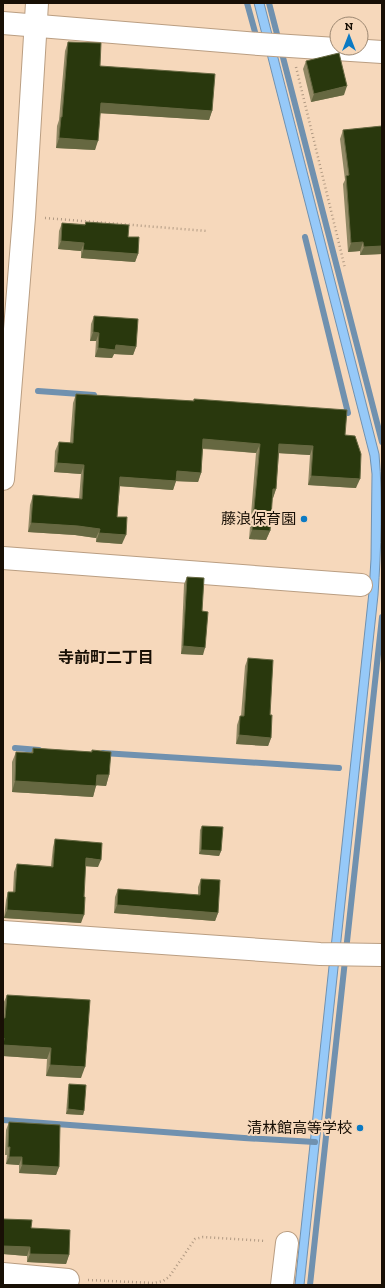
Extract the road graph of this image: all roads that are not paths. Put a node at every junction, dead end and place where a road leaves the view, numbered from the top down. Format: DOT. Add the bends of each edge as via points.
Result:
graph roads {
  1 [pos="37,3"];
  2 [pos="3,24"];
  3 [pos="36,26"];
  4 [pos="382,52"];
  5 [pos="3,479"];
  6 [pos="3,558"];
  7 [pos="361,585"];
  8 [pos="3,932"];
  9 [pos="382,955"];
  10 [pos="287,1242"];
  11 [pos="3,1274"];
  12 [pos="68,1280"];
  13 [pos="282,1285"];
  1 -- 3 [label="street"];
  2 -- 3 [label="street"];
  3 -- 4 [label="street"];
  3 -- 5 [label="street"];
  6 -- 7 [label="street"];
  8 -- 9 [label="street" via="320,954"];
  10 -- 13 [label="street"];
  11 -- 12 [label="street"];
}
